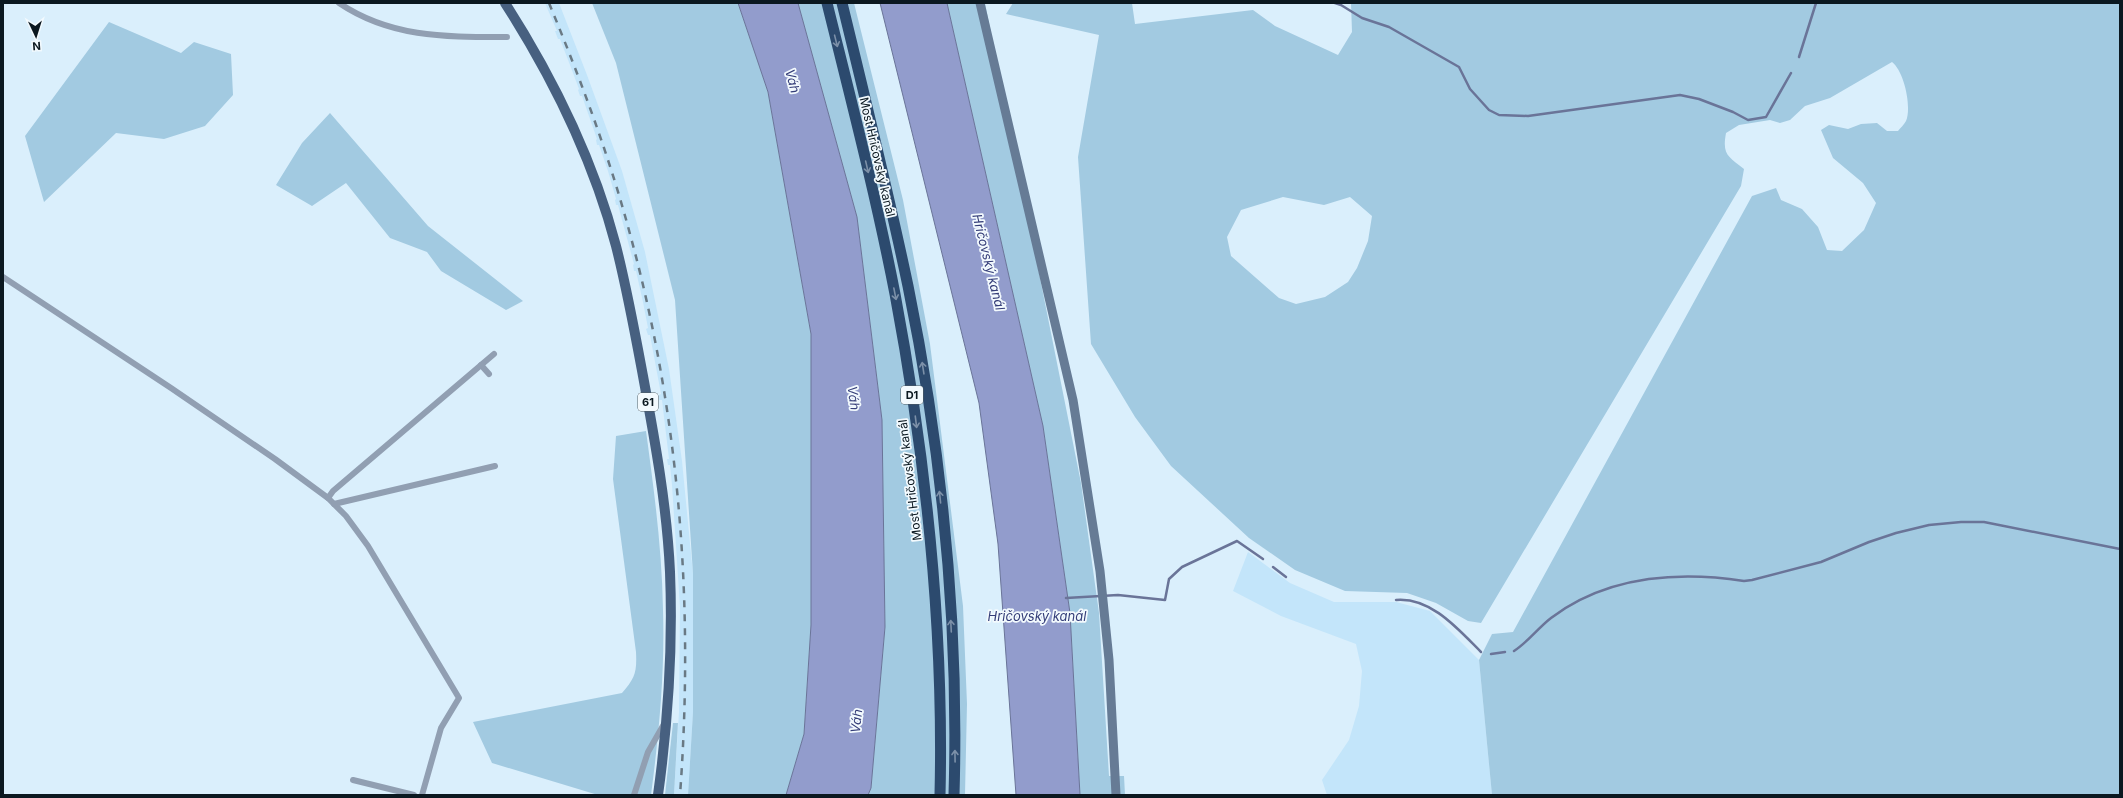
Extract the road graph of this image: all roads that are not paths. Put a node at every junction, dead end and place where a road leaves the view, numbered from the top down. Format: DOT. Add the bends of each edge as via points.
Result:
graph roads {
  1 [pos="339,3"];
  2 [pos="505,3"];
  3 [pos="827,3"];
  4 [pos="842,3"];
  5 [pos="980,3"];
  6 [pos="507,37"];
  7 [pos="3,277"];
  8 [pos="494,354"];
  9 [pos="482,365"];
  10 [pos="489,374"];
  11 [pos="488,459"];
  12 [pos="328,498"];
  13 [pos="334,504"];
  14 [pos="665,723"];
  15 [pos="353,780"];
  16 [pos="414,795"];
  17 [pos="422,795"];
  18 [pos="634,795"];
  19 [pos="658,795"];
  20 [pos="940,795"];
  21 [pos="954,795"];
  22 [pos="1116,795"];
  1 -- 6 [label="street" via="367,19 395,29 437,36"];
  2 -- 14 [label="main road, 61" via="541,62 582,146 616,245 651,418 665,506 670,617"];
  3 -- 20 [label="highway, Most Hričovský kanál / D1, one-way" via="882,232 915,414 936,609"];
  21 -- 4 [label="highway, Most Hričovský kanál / D1, one-way" via="950,614 943,522 930,411 905,271"];
  5 -- 22 [label="main road" via="1073,400 1100,571 1109,660"];
  7 -- 12 [label="street" via="276,459"];
  8 -- 9 [label="street"];
  9 -- 10 [label="street"];
  9 -- 12 [label="street" via="333,491"];
  11 -- 13 [label="street" via="492,466"];
  12 -- 13 [label="street"];
  13 -- 17 [label="street" via="368,546 459,698 441,728"];
  14 -- 18 [label="street" via="648,752"];
  14 -- 19 [label="main road, 61"];
  15 -- 16 [label="street"];
}
